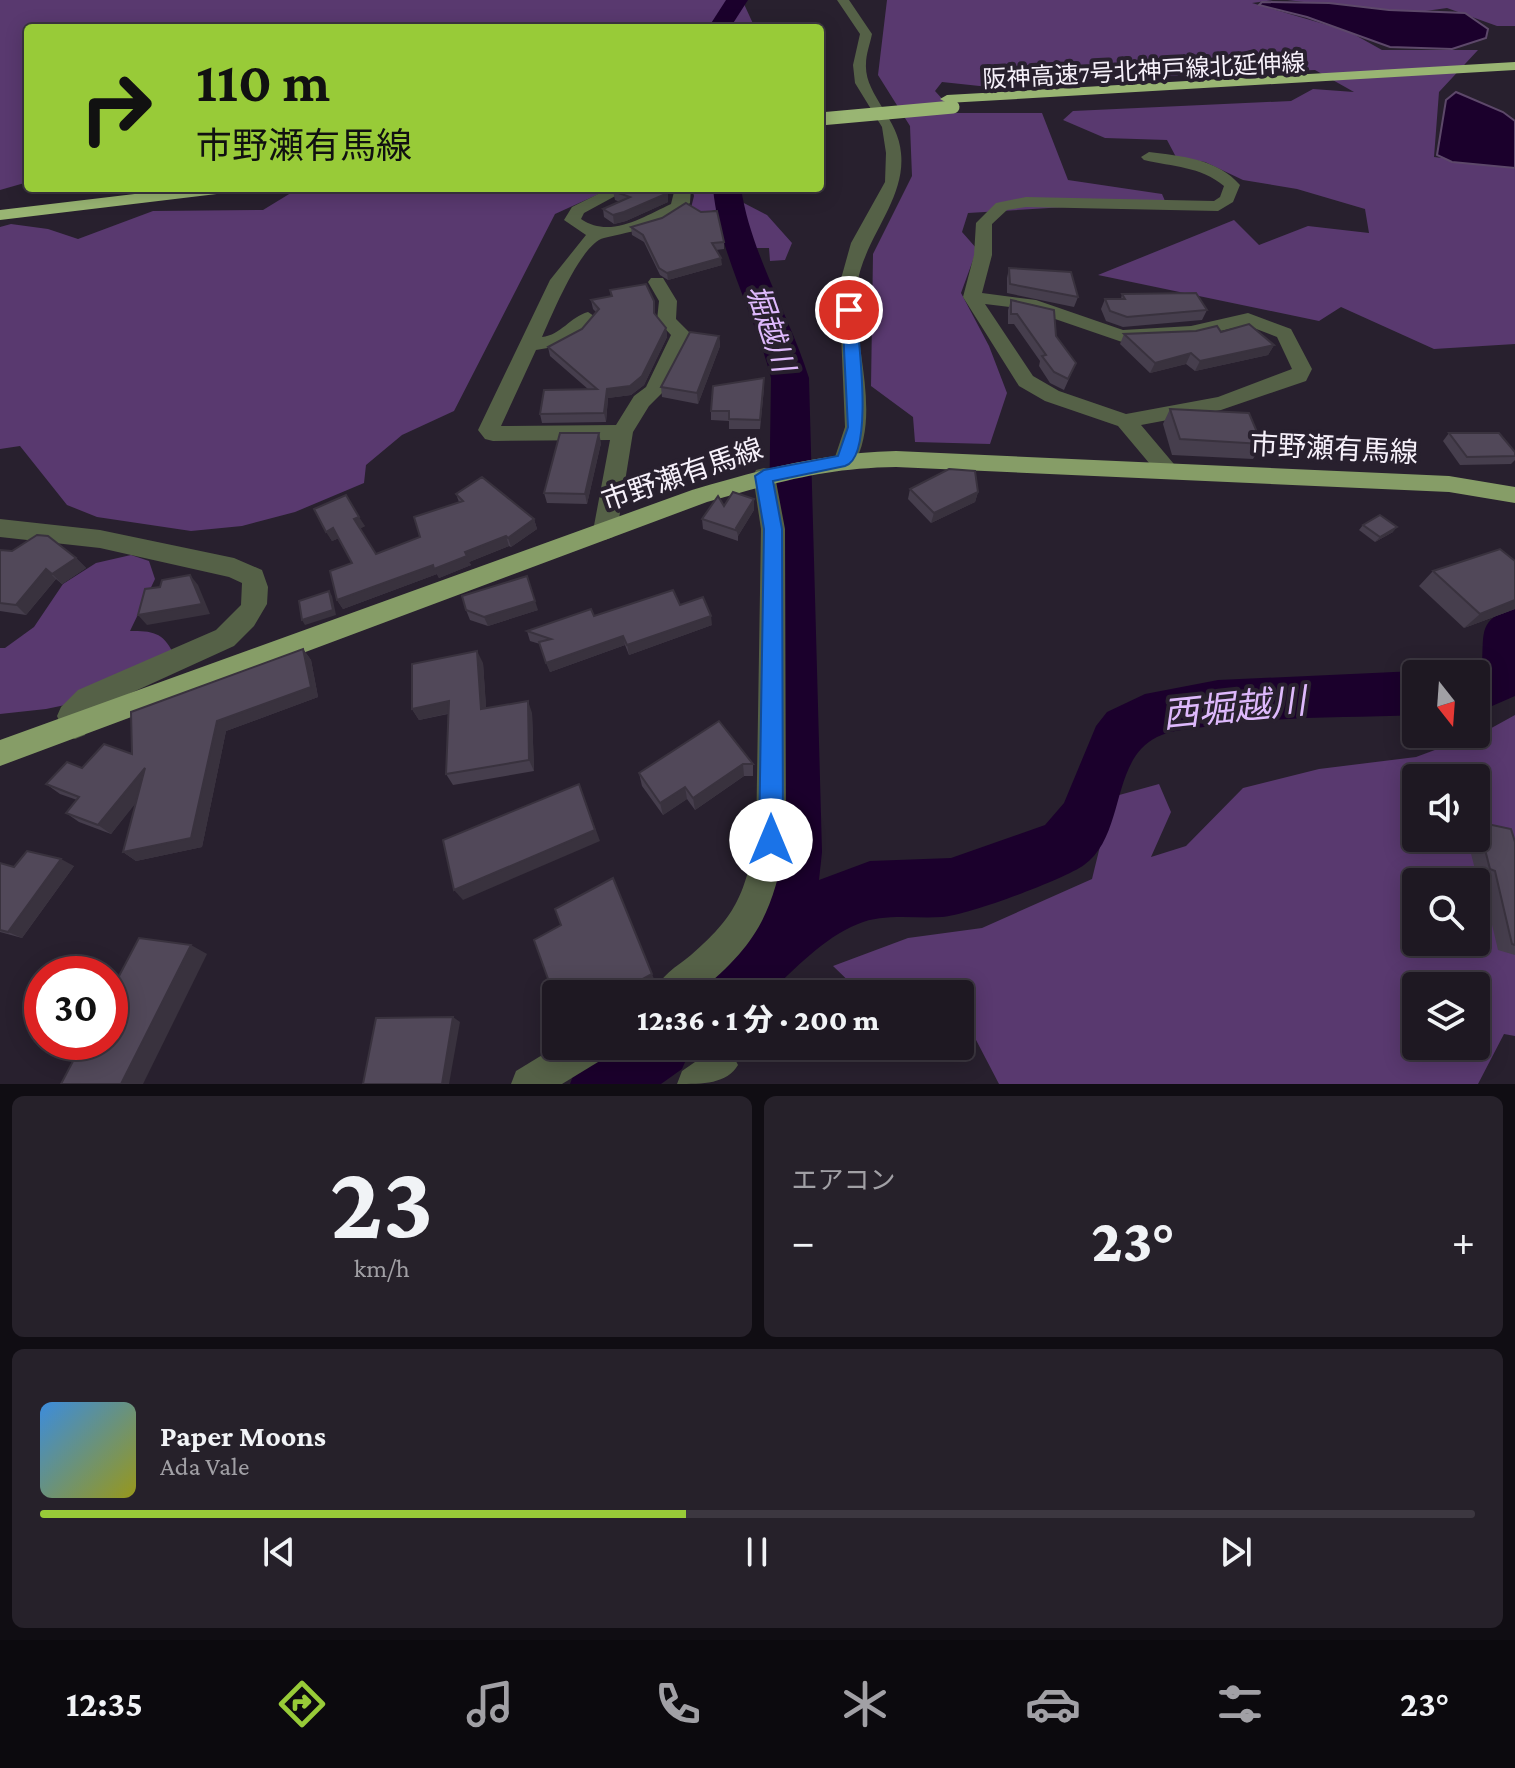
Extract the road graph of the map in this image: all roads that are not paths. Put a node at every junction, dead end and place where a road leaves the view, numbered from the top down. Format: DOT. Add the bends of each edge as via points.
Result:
graph roads {
  1 [pos="843,0"];
  2 [pos="1515,69"];
  3 [pos="950,103"];
  4 [pos="824,110"];
  5 [pos="824,119"];
  6 [pos="1149,157"];
  7 [pos="107,192"];
  8 [pos="192,192"];
  9 [pos="614,192"];
  10 [pos="683,192"];
  11 [pos="0,204"];
  12 [pos="0,215"];
  13 [pos="596,234"];
  14 [pos="657,282"];
  15 [pos="972,297"];
  16 [pos="588,318"];
  17 [pos="527,345"];
  18 [pos="1125,421"];
  19 [pos="622,432"];
  20 [pos="845,460"];
  21 [pos="1168,470"];
  22 [pos="782,471"];
  23 [pos="1515,495"];
  24 [pos="0,528"];
  25 [pos="605,531"];
  26 [pos="75,726"];
  27 [pos="0,753"];
  28 [pos="688,980"];
  29 [pos="568,1060"];
  30 [pos="716,1060"];
  31 [pos="529,1084"];
  32 [pos="695,1084"];
  1 -- 20 [label="street" via="866,34 859,65 862,83 889,127 894,153 893,182 860,243 848,286 856,427"];
  2 -- 3 [label="highway, 阪神高速7号北神戸線北延伸線" via="1323,75"];
  2 -- 3 [label="highway, 阪神高速7号北神戸線北延伸線" via="1338,84"];
  3 -- 4 [label="highway"];
  3 -- 5 [label="highway, bridge"];
  6 -- 15 [label="street" via="1219,173 1232,185 1227,199 1218,206 1193,208 1075,202 1002,206 984,223 983,255"];
  7 -- 11 [label="highway"];
  8 -- 12 [label="highway"];
  9 -- 13 [label="street" via="578,210 572,220"];
  10 -- 13 [label="street" via="677,207 623,231"];
  13 -- 17 [label="street" via="559,280"];
  14 -- 19 [label="street" via="668,301 666,320 681,334 654,391 641,401"];
  15 -- 18 [label="street" via="1026,381 1052,396"];
  15 -- 18 [label="street" via="1029,304 1122,336 1191,332 1248,319 1284,333 1302,369 1299,376 1221,403"];
  16 -- 17 [label="street" via="558,341"];
  17 -- 19 [label="street" via="489,430 493,434"];
  18 -- 21 [label="street"];
  19 -- 25 [label="street"];
  20 -- 21 [label="main road, 市野瀬有馬線"];
  20 -- 22 [label="main road, 市野瀬有馬線"];
  21 -- 23 [label="main road, 市野瀬有馬線" via="1449,484"];
  22 -- 25 [label="main road, 市野瀬有馬線"];
  22 -- 28 [label="street" via="773,529 771,840 762,886 745,923"];
  24 -- 26 [label="street" via="100,539 234,568 253,577 258,591 244,623 225,638 88,699 71,716"];
  25 -- 26 [label="main road, 市野瀬有馬線"];
  26 -- 27 [label="main road, 市野瀬有馬線"];
  29 -- 31 [label="street"];
  30 -- 32 [label="street" via="720,1065"];
}
